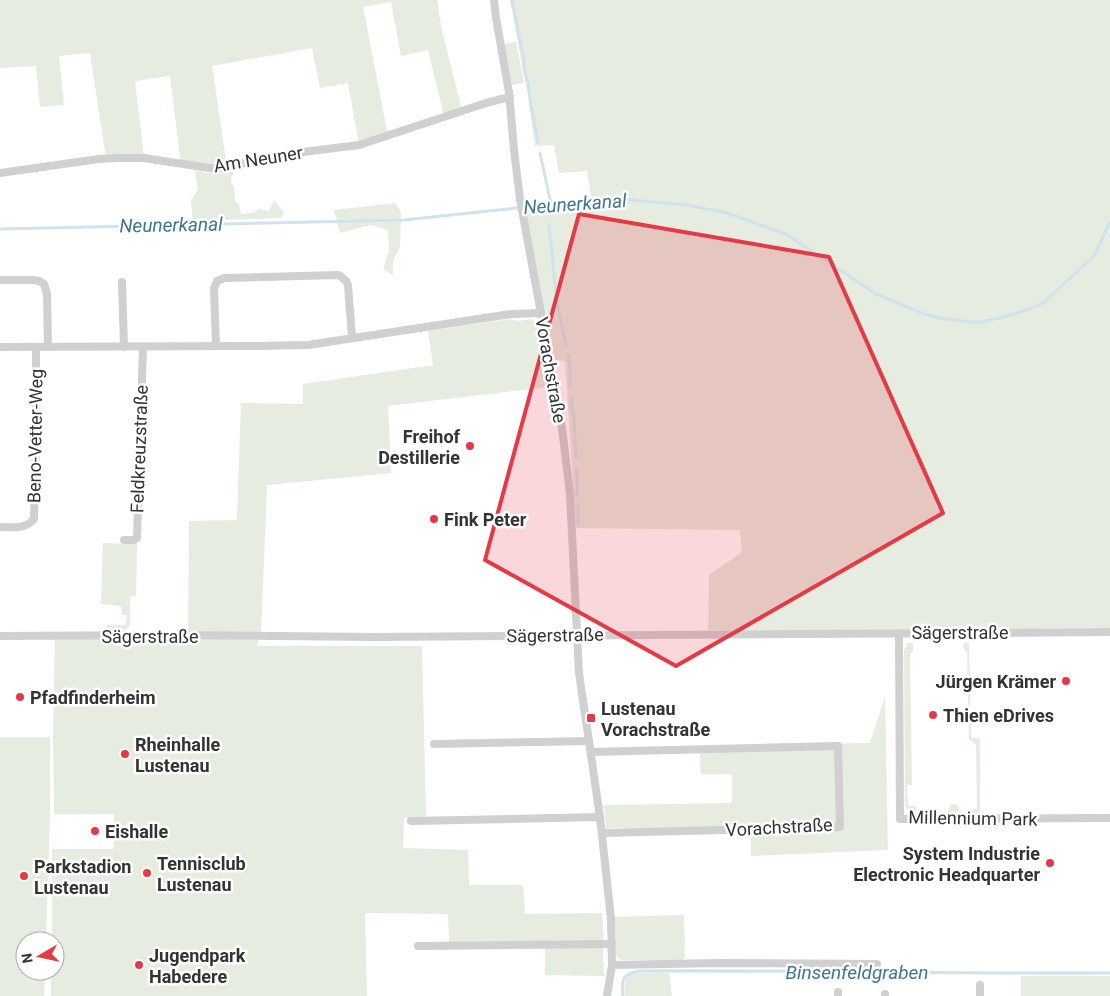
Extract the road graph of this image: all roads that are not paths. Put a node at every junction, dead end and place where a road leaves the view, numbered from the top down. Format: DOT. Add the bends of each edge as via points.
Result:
graph roads {
  1 [pos="494,0"];
  2 [pos="510,97"];
  3 [pos="0,173"];
  4 [pos="0,280"];
  5 [pos="122,282"];
  6 [pos="541,312"];
  7 [pos="352,338"];
  8 [pos="216,346"];
  9 [pos="36,347"];
  10 [pos="48,347"];
  11 [pos="124,347"];
  12 [pos="142,347"];
  13 [pos="0,348"];
  14 [pos="0,527"];
  15 [pos="124,540"];
  16 [pos="1110,632"];
  17 [pos="899,633"];
  18 [pos="0,636"];
  19 [pos="577,636"];
  20 [pos="589,742"];
  21 [pos="434,744"];
  22 [pos="591,752"];
  23 [pos="600,817"];
  24 [pos="1110,818"];
  25 [pos="411,820"];
  26 [pos="602,833"];
  27 [pos="612,944"];
  28 [pos="418,946"];
  29 [pos="877,964"];
  30 [pos="612,965"];
  31 [pos="980,985"];
  32 [pos="607,996"];
  33 [pos="980,996"];
  1 -- 2 [label="street, Vorachstraße"];
  2 -- 3 [label="street, Am Neuner" via="359,145 287,154 227,168 205,168 144,158 106,158"];
  2 -- 6 [label="street, Vorachstraße" via="520,199"];
  4 -- 10 [label="street" via="33,280 44,284"];
  5 -- 11 [label="street"];
  6 -- 7 [label="street"];
  6 -- 19 [label="street, Vorachstraße" via="567,462"];
  7 -- 8 [label="street" via="308,345"];
  7 -- 8 [label="street" via="348,285 340,275 224,278 214,289"];
  8 -- 12 [label="street"];
  9 -- 10 [label="street"];
  9 -- 13 [label="street"];
  9 -- 14 [label="street, Beno-Vetter-Weg" via="34,519 22,528"];
  10 -- 11 [label="street"];
  11 -- 12 [label="street"];
  12 -- 15 [label="street, Feldkreuzstraße" via="137,538"];
  16 -- 17 [label="street, Sägerstraße"];
  17 -- 19 [label="street, Sägerstraße"];
  17 -- 24 [label="street, Millennium Park" via="900,819"];
  18 -- 19 [label="street, Sägerstraße"];
  19 -- 20 [label="street, Vorachstraße"];
  20 -- 21 [label="street"];
  20 -- 22 [label="street, Vorachstraße"];
  22 -- 23 [label="street, Vorachstraße"];
  22 -- 26 [label="street, Vorachstraße" via="838,746 840,827"];
  23 -- 25 [label="street"];
  23 -- 26 [label="street, Vorachstraße"];
  26 -- 27 [label="street, Vorachstraße"];
  27 -- 28 [label="street"];
  27 -- 30 [label="street, Vorachstraße"];
  29 -- 30 [label="street"];
  30 -- 32 [label="street, Vorachstraße"];
  31 -- 33 [label="street"];
}
